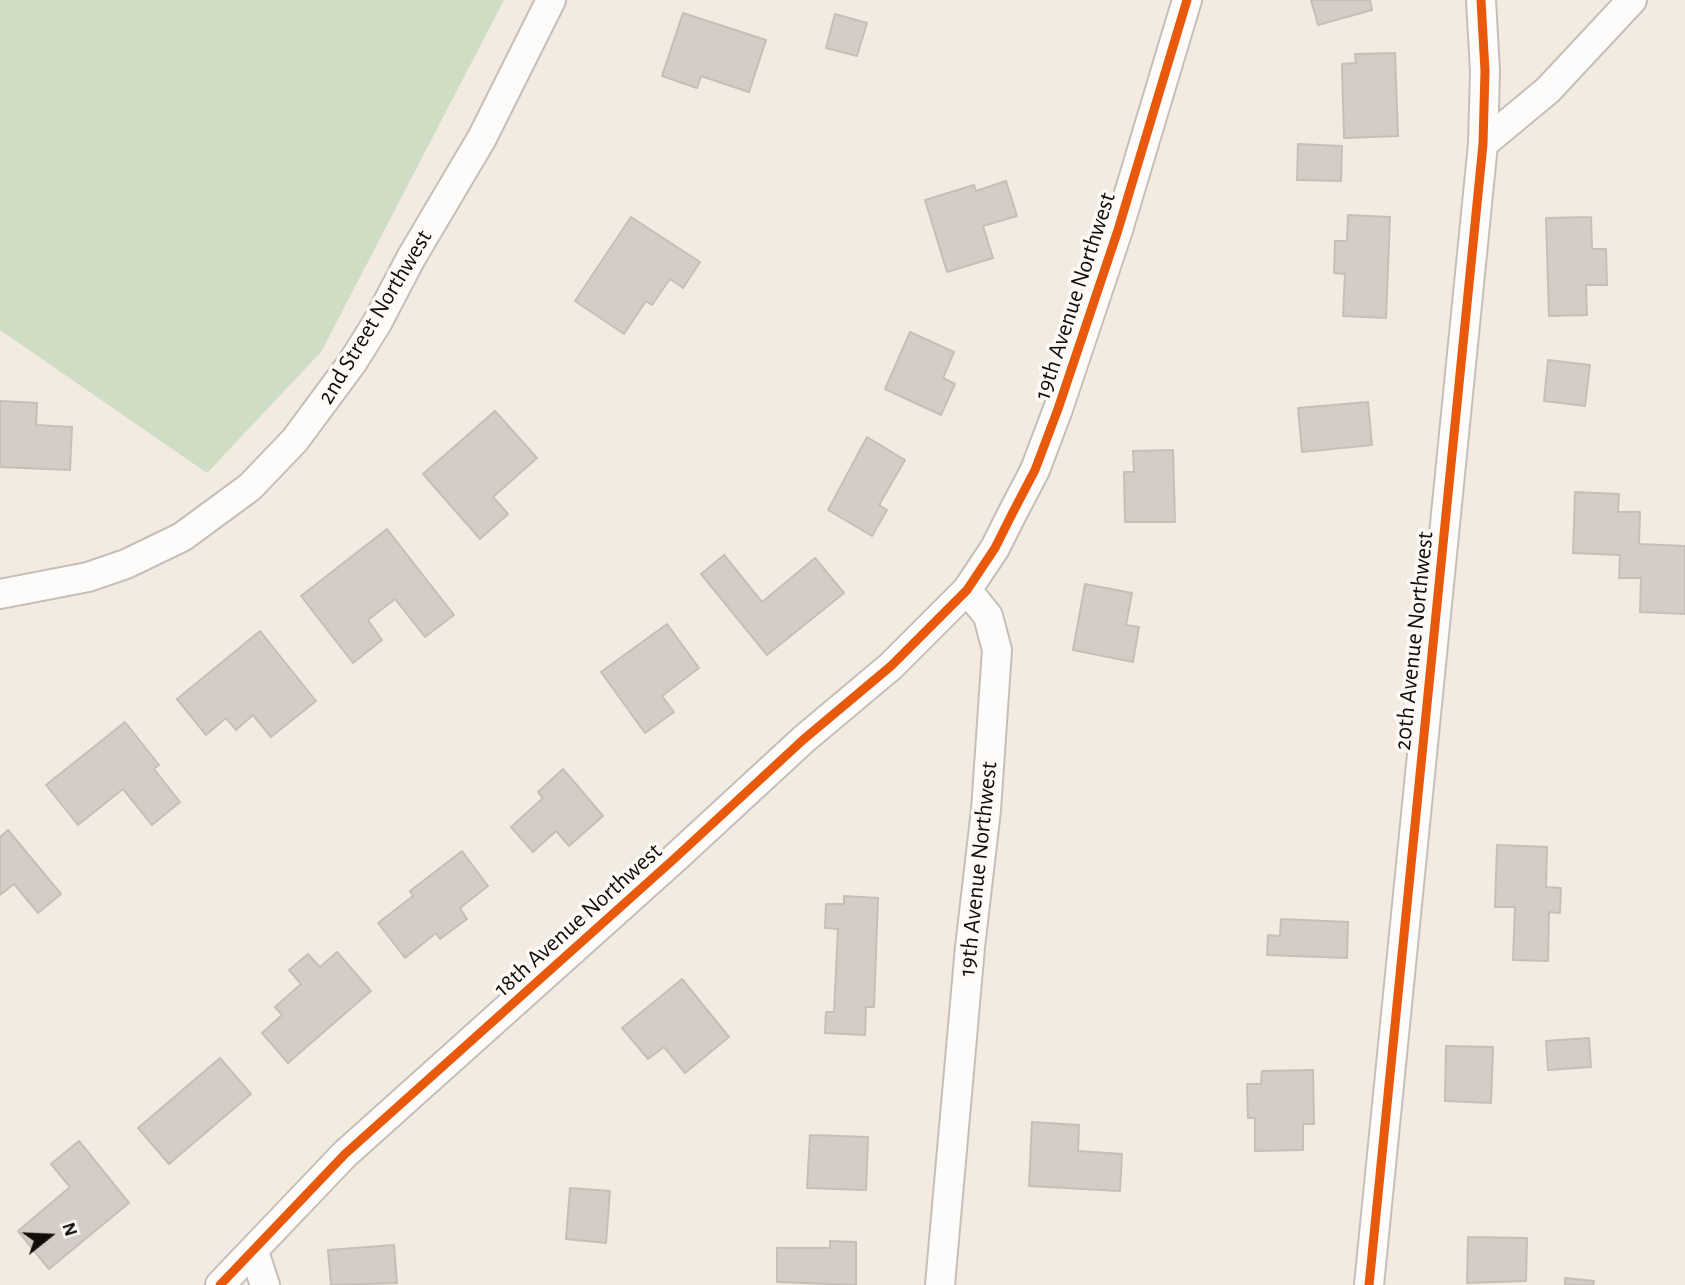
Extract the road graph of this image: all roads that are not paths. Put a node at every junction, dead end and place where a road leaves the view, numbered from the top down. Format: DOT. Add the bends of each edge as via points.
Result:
graph roads {
  1 [pos="551,0"];
  2 [pos="1187,0"];
  3 [pos="1481,0"];
  4 [pos="1632,0"];
  5 [pos="1483,144"];
  6 [pos="967,590"];
  7 [pos="0,594"];
  8 [pos="254,1252"];
  9 [pos="220,1285"];
  10 [pos="265,1285"];
  11 [pos="940,1285"];
  12 [pos="1369,1285"];
  1 -- 7 [label="street, 2nd Street Northwest" via="482,138 377,323 295,440 250,487 182,537 88,577"];
  2 -- 6 [label="street, 19th Avenue Northwest" via="1058,409 995,548"];
  3 -- 5 [label="street, 20th Avenue Northwest"];
  4 -- 5 [label="street" via="1548,90"];
  5 -- 12 [label="street, 20th Avenue Northwest"];
  6 -- 8 [label="street, 18th Avenue Northwest" via="891,666 804,739 345,1154"];
  6 -- 11 [label="street, 19th Avenue Northwest" via="988,616 997,650"];
  8 -- 9 [label="street, 18th Avenue Northwest"];
  8 -- 10 [label="street"];
}
